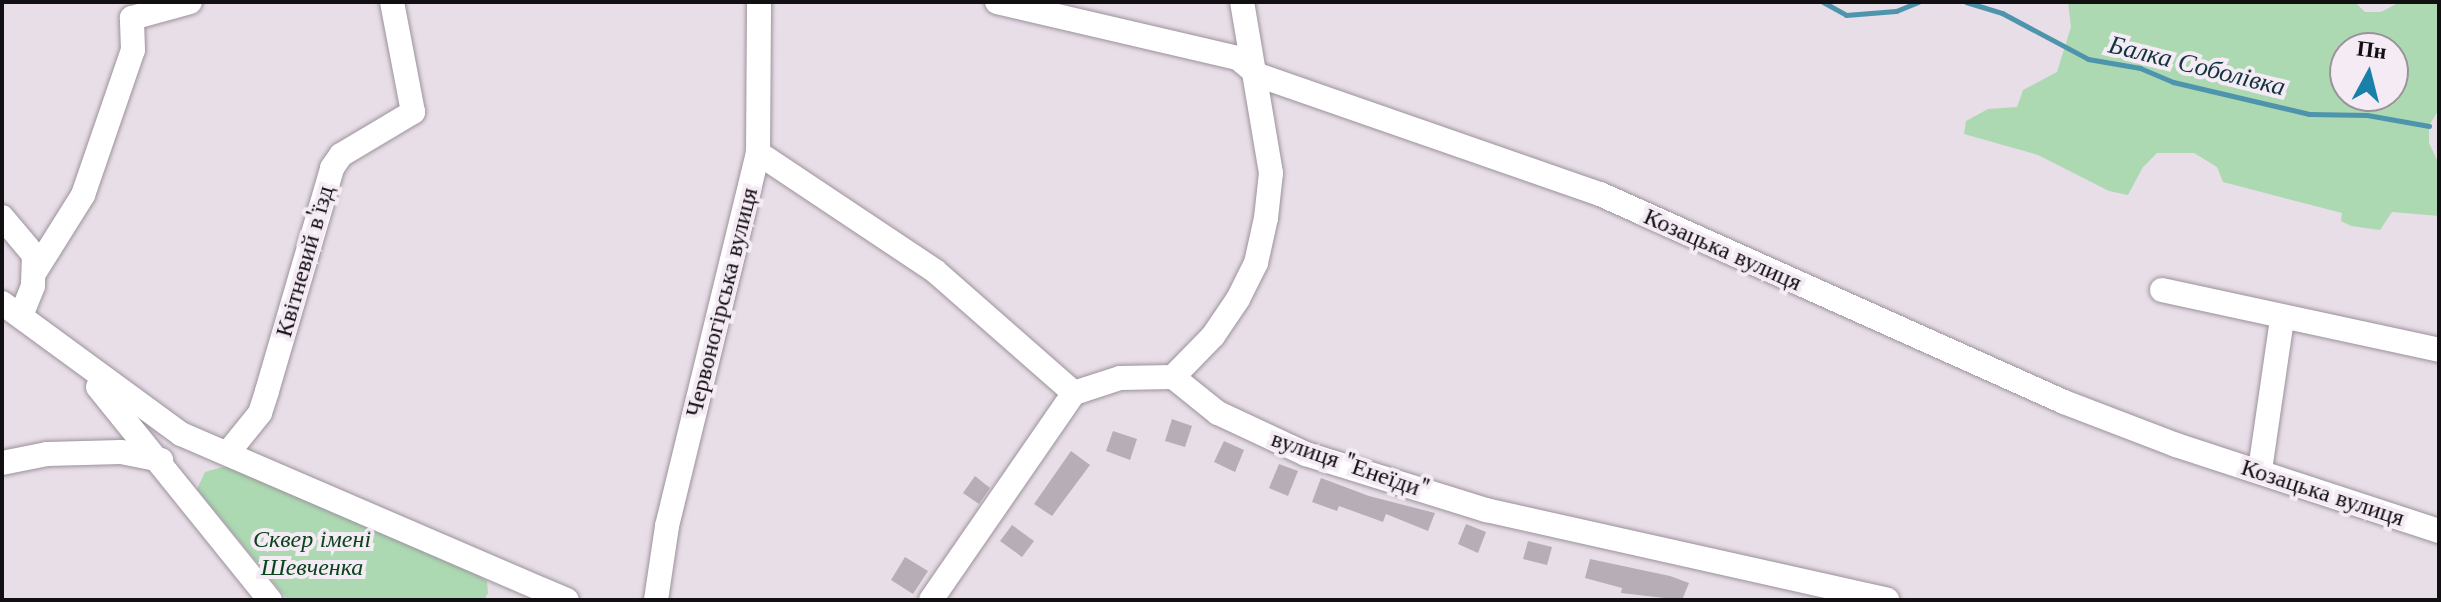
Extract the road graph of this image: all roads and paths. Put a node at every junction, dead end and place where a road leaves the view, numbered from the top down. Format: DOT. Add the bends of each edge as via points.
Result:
graph roads {
  1 [pos="190,2"];
  2 [pos="392,2"];
  3 [pos="759,2"];
  4 [pos="997,2"];
  5 [pos="1242,2"];
  6 [pos="123,10"];
  7 [pos="1258,75"];
  8 [pos="758,153"];
  9 [pos="2,217"];
  10 [pos="36,270"];
  11 [pos="2162,290"];
  12 [pos="12,310"];
  13 [pos="2282,320"];
  14 [pos="2439,350"];
  15 [pos="74,357"];
  16 [pos="1173,377"];
  17 [pos="1074,393"];
  18 [pos="235,457"];
  19 [pos="161,460"];
  20 [pos="2,463"];
  21 [pos="2260,470"];
  22 [pos="2439,531"];
  23 [pos="559,597"];
  24 [pos="270,600"];
  25 [pos="511,600"];
  26 [pos="656,600"];
  27 [pos="931,600"];
  28 [pos="1887,600"];
  1 -- 6 [label="street"];
  2 -- 18 [label="street, Квітневий в'їзд" via="414,107 409,116 341,155 332,168 260,413 231,449"];
  3 -- 8 [label="street, Червоногірська вулиця"];
  4 -- 7 [label="street, Козацька вулиця" via="1238,58"];
  5 -- 7 [label="street"];
  6 -- 10 [label="street" via="133,50 83,195"];
  7 -- 16 [label="street" via="1271,173 1256,263 1213,336"];
  7 -- 21 [label="street, Козацька вулиця" via="1600,194 2064,402"];
  8 -- 17 [label="street" via="935,271"];
  8 -- 26 [label="street, Червоногірська вулиця" via="667,526"];
  9 -- 10 [label="street" via="34,255"];
  10 -- 12 [label="street"];
  11 -- 13 [label="street"];
  12 -- 15 [label="street"];
  13 -- 14 [label="street"];
  13 -- 21 [label="street"];
  15 -- 18 [label="street" via="181,434"];
  15 -- 19 [label="street"];
  16 -- 17 [label="street" via="1120,378"];
  16 -- 28 [label="street, вулиця \"Енеїди\"" via="1218,413 1306,454 1486,510"];
  17 -- 27 [label="street"];
  18 -- 23 [label="street"];
  19 -- 20 [label="street" via="91,453"];
  19 -- 24 [label="street"];
  21 -- 22 [label="street, Козацька вулиця"];
  23 -- 25 [label="street"];
}
